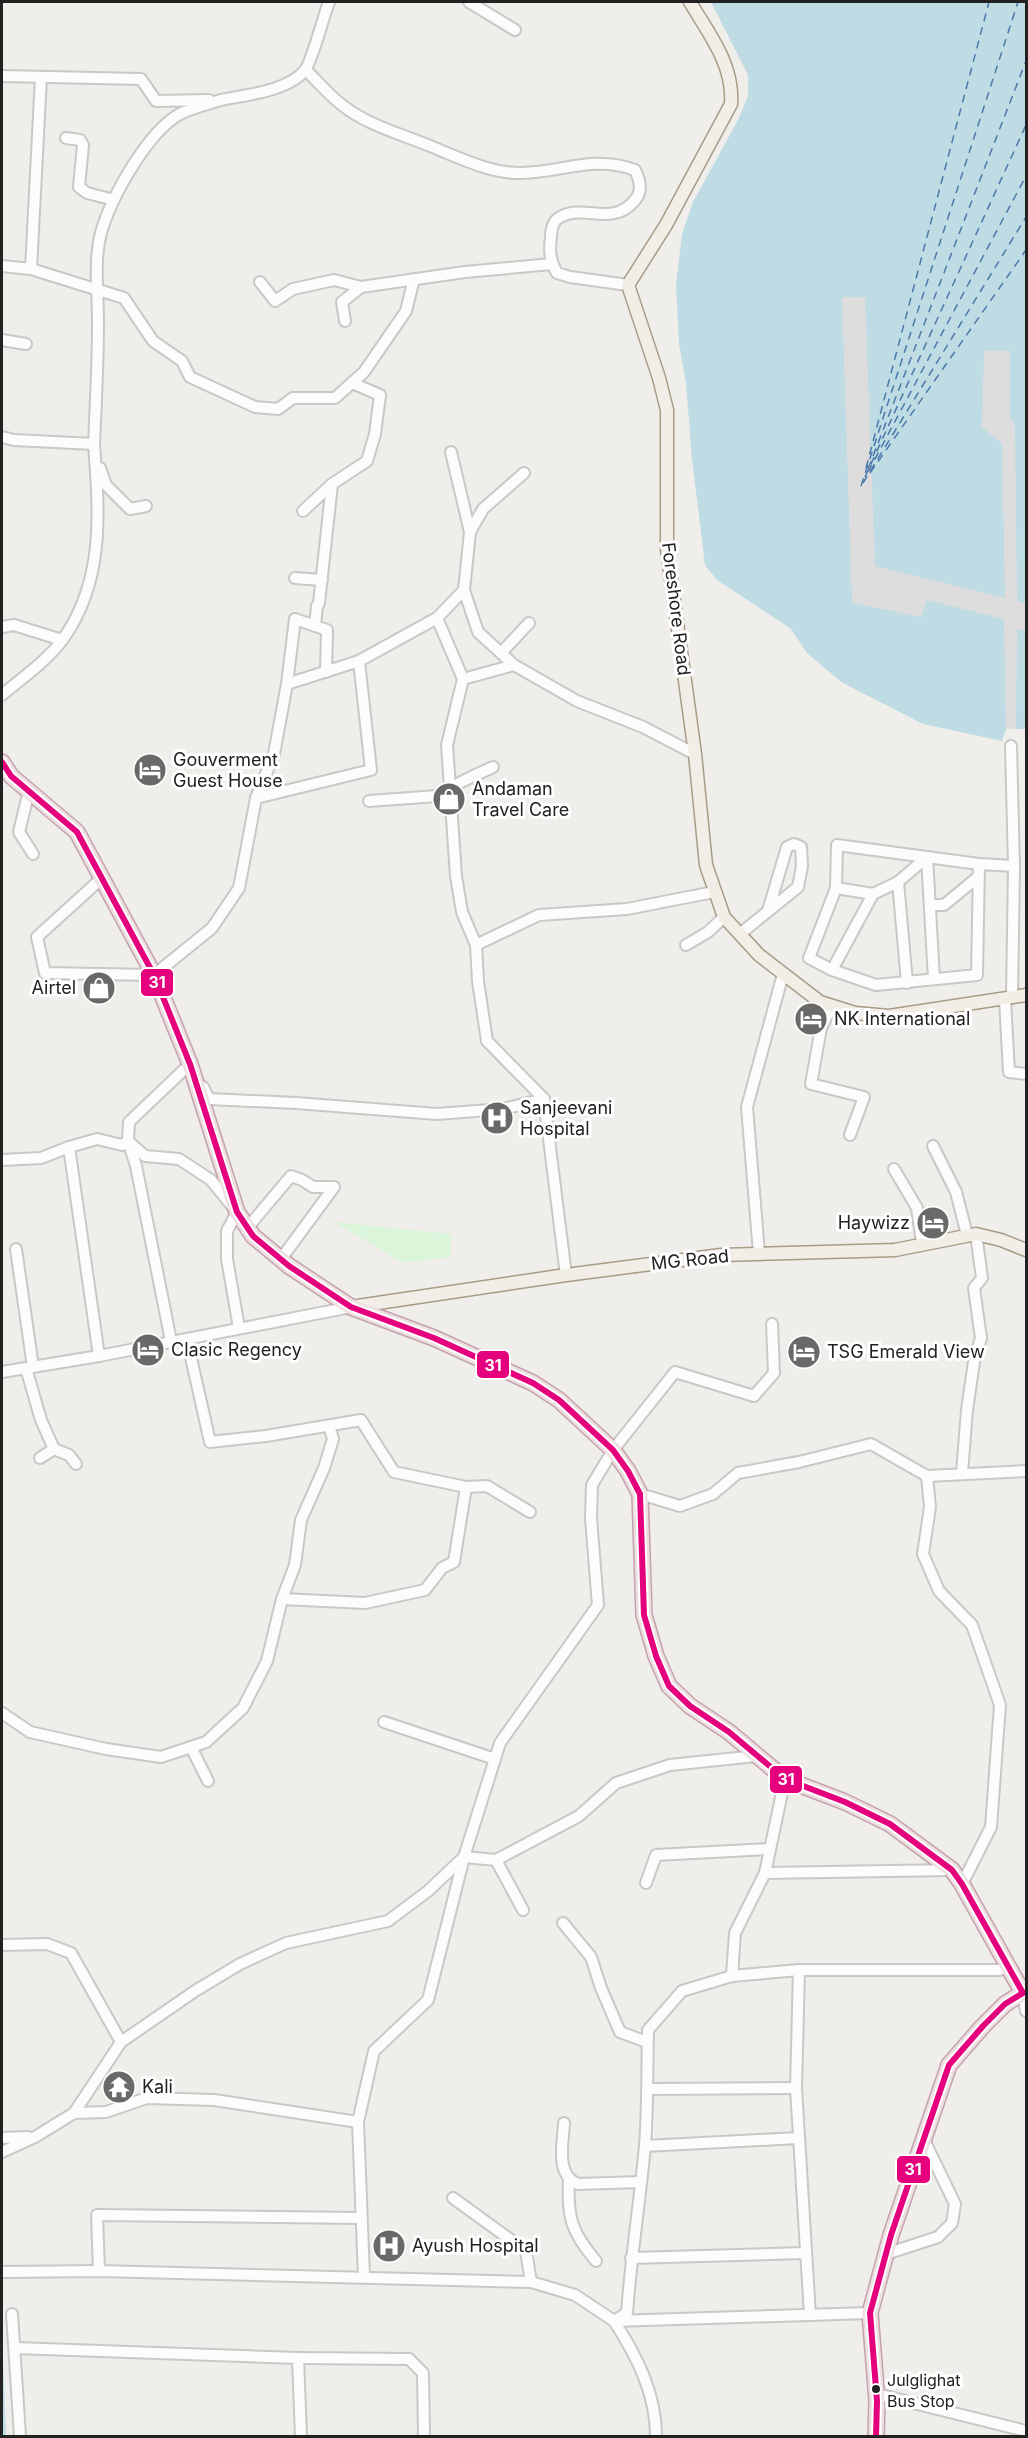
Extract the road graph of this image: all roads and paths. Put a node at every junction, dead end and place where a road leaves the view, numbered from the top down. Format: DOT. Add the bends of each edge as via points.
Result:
graph roads {
  1 [pos="329,2"];
  2 [pos="469,2"];
  3 [pos="690,2"];
  4 [pos="515,30"];
  5 [pos="306,70"];
  6 [pos="2,76"];
  7 [pos="42,77"];
  8 [pos="222,100"];
  9 [pos="66,138"];
  10 [pos="114,200"];
  11 [pos="552,264"];
  12 [pos="2,266"];
  13 [pos="31,269"];
  14 [pos="414,279"];
  15 [pos="260,282"];
  16 [pos="628,285"];
  17 [pos="361,287"];
  18 [pos="98,291"];
  19 [pos="345,321"];
  20 [pos="2,340"];
  21 [pos="26,344"];
  22 [pos="352,383"];
  23 [pos="2,438"];
  24 [pos="94,444"];
  25 [pos="451,452"];
  26 [pos="95,457"];
  27 [pos="524,473"];
  28 [pos="332,484"];
  29 [pos="146,506"];
  30 [pos="303,511"];
  31 [pos="470,532"];
  32 [pos="295,578"];
  33 [pos="322,580"];
  34 [pos="464,591"];
  35 [pos="436,618"];
  36 [pos="529,623"];
  37 [pos="315,626"];
  38 [pos="2,627"];
  39 [pos="62,640"];
  40 [pos="501,653"];
  41 [pos="359,661"];
  42 [pos="514,664"];
  43 [pos="326,672"];
  44 [pos="463,679"];
  45 [pos="287,684"];
  46 [pos="2,695"];
  47 [pos="1011,746"];
  48 [pos="695,754"];
  49 [pos="2,762"];
  50 [pos="493,767"];
  51 [pos="29,791"];
  52 [pos="451,792"];
  53 [pos="255,798"];
  54 [pos="369,801"];
  55 [pos="33,854"];
  56 [pos="927,857"];
  57 [pos="979,864"];
  58 [pos="1014,866"];
  59 [pos="978,877"];
  60 [pos="102,878"];
  61 [pos="898,882"];
  62 [pos="836,888"];
  63 [pos="714,892"];
  64 [pos="873,894"];
  65 [pos="930,905"];
  66 [pos="768,911"];
  67 [pos="724,917"];
  68 [pos="740,934"];
  69 [pos="476,945"];
  70 [pos="686,945"];
  71 [pos="832,970"];
  72 [pos="783,974"];
  73 [pos="154,975"];
  74 [pos="934,979"];
  75 [pos="907,983"];
  76 [pos="1026,995"];
  77 [pos="1008,998"];
  78 [pos="832,1006"];
  79 [pos="190,1064"];
  80 [pos="1026,1074"];
  81 [pos="544,1099"];
  82 [pos="850,1135"];
  83 [pos="128,1141"];
  84 [pos="933,1146"];
  85 [pos="69,1147"];
  86 [pos="2,1160"];
  87 [pos="894,1169"];
  88 [pos="237,1212"];
  89 [pos="248,1227"];
  90 [pos="971,1234"];
  91 [pos="922,1243"];
  92 [pos="16,1249"];
  93 [pos="1026,1250"];
  94 [pos="759,1253"];
  95 [pos="281,1259"];
  96 [pos="566,1275"];
  97 [pos="351,1307"];
  98 [pos="772,1324"];
  99 [pos="239,1329"];
  100 [pos="187,1340"];
  101 [pos="171,1341"];
  102 [pos="99,1356"];
  103 [pos="30,1367"];
  104 [pos="2,1372"];
  105 [pos="329,1426"];
  106 [pos="54,1449"];
  107 [pos="613,1450"];
  108 [pos="40,1458"];
  109 [pos="76,1464"];
  110 [pos="1026,1471"];
  111 [pos="962,1473"];
  112 [pos="927,1476"];
  113 [pos="466,1487"];
  114 [pos="640,1494"];
  115 [pos="530,1512"];
  116 [pos="282,1599"];
  117 [pos="2,1713"];
  118 [pos="384,1722"];
  119 [pos="191,1747"];
  120 [pos="756,1756"];
  121 [pos="495,1759"];
  122 [pos="785,1779"];
  123 [pos="208,1781"];
  124 [pos="770,1849"];
  125 [pos="464,1857"];
  126 [pos="496,1860"];
  127 [pos="952,1870"];
  128 [pos="765,1873"];
  129 [pos="646,1883"];
  130 [pos="962,1884"];
  131 [pos="522,1910"];
  132 [pos="563,1923"];
  133 [pos="2,1945"];
  134 [pos="1008,1967"];
  135 [pos="799,1970"];
  136 [pos="732,1976"];
  137 [pos="1025,1993"];
  138 [pos="1026,2011"];
  139 [pos="121,2042"];
  140 [pos="647,2042"];
  141 [pos="796,2088"];
  142 [pos="648,2089"];
  143 [pos="74,2113"];
  144 [pos="358,2122"];
  145 [pos="564,2123"];
  146 [pos="34,2137"];
  147 [pos="2,2138"];
  148 [pos="798,2138"];
  149 [pos="924,2140"];
  150 [pos="645,2146"];
  151 [pos="2,2152"];
  152 [pos="569,2180"];
  153 [pos="640,2182"];
  154 [pos="453,2198"];
  155 [pos="360,2218"];
  156 [pos="804,2253"];
  157 [pos="886,2254"];
  158 [pos="631,2258"];
  159 [pos="596,2262"];
  160 [pos="99,2271"];
  161 [pos="2,2272"];
  162 [pos="364,2277"];
  163 [pos="531,2282"];
  164 [pos="870,2313"];
  165 [pos="12,2314"];
  166 [pos="810,2315"];
  167 [pos="614,2321"];
  168 [pos="15,2348"];
  169 [pos="298,2358"];
  170 [pos="877,2394"];
  171 [pos="1026,2431"];
  172 [pos="20,2436"];
  173 [pos="301,2436"];
  174 [pos="424,2436"];
  175 [pos="656,2436"];
  176 [pos="876,2436"];
  1 -- 5 [label="street"];
  2 -- 4 [label="street"];
  3 -- 16 [label="main road" via="726,64 733,86 731,104 666,225"];
  5 -- 8 [label="street" via="257,95"];
  5 -- 11 [label="street" via="343,106 383,128 477,165 519,174 593,163 616,163 635,170 640,181 639,196 627,209 610,215 560,217 552,226"];
  6 -- 7 [label="street"];
  7 -- 8 [label="street" via="141,80 156,100"];
  7 -- 13 [label="street"];
  8 -- 10 [label="street" via="178,116 154,138 135,161"];
  9 -- 10 [label="street" via="80,140 83,145 79,187"];
  10 -- 18 [label="street" via="98,249"];
  11 -- 14 [label="street"];
  11 -- 16 [label="street" via="557,273 570,277"];
  12 -- 13 [label="street"];
  13 -- 18 [label="street"];
  14 -- 17 [label="street"];
  14 -- 22 [label="street" via="406,310 364,372"];
  15 -- 17 [label="street" via="275,301 293,289 334,280"];
  16 -- 48 [label="main road, Foreshore Road" via="667,410 667,549"];
  17 -- 19 [label="street" via="342,302"];
  18 -- 22 [label="street" via="124,298 153,341 182,361 190,377 255,407 278,409 293,398 335,398"];
  18 -- 24 [label="street"];
  20 -- 21 [label="street"];
  22 -- 28 [label="street" via="380,395 375,434 367,461"];
  23 -- 24 [label="street"];
  24 -- 26 [label="street"];
  25 -- 31 [label="street"];
  26 -- 29 [label="street" via="106,485 130,509"];
  26 -- 39 [label="street" via="97,557 85,595"];
  27 -- 31 [label="street" via="483,509"];
  28 -- 30 [label="street"];
  28 -- 33 [label="street"];
  31 -- 34 [label="street"];
  32 -- 33 [label="street"];
  33 -- 37 [label="street"];
  34 -- 35 [label="street"];
  34 -- 40 [label="street" via="478,632"];
  35 -- 41 [label="street"];
  35 -- 44 [label="street"];
  36 -- 40 [label="street"];
  37 -- 43 [label="street" via="327,630"];
  37 -- 45 [label="street" via="294,620"];
  38 -- 39 [label="street" via="14,625"];
  39 -- 46 [label="street"];
  40 -- 42 [label="street"];
  41 -- 43 [label="street"];
  41 -- 53 [label="street" via="371,770"];
  42 -- 44 [label="street"];
  42 -- 48 [label="street" via="577,701 643,727"];
  43 -- 45 [label="street"];
  44 -- 52 [label="street" via="447,745"];
  45 -- 53 [label="street" via="274,754"];
  47 -- 58 [label="street"];
  48 -- 63 [label="main road, Foreshore Road" via="706,865"];
  49 -- 51 [label="highway"];
  50 -- 52 [label="street" via="457,783"];
  51 -- 55 [label="street" via="19,832"];
  51 -- 60 [label="highway" via="77,832"];
  52 -- 54 [label="street"];
  52 -- 69 [label="street" via="456,876 462,912"];
  53 -- 73 [label="street" via="239,888 212,928"];
  56 -- 57 [label="street"];
  56 -- 61 [label="street"];
  56 -- 62 [label="street" via="837,844"];
  56 -- 65 [label="street"];
  57 -- 58 [label="street"];
  57 -- 59 [label="street"];
  58 -- 77 [label="street"];
  59 -- 65 [label="street" via="944,905"];
  59 -- 74 [label="street" via="977,975"];
  60 -- 73 [label="highway"];
  60 -- 73 [label="street" via="37,937 45,973"];
  61 -- 64 [label="street"];
  61 -- 75 [label="street"];
  62 -- 64 [label="street"];
  62 -- 71 [label="street" via="809,958"];
  63 -- 67 [label="main road, Foreshore Road"];
  63 -- 69 [label="street" via="627,909 539,915"];
  64 -- 71 [label="street"];
  65 -- 74 [label="street"];
  66 -- 66 [label="street" via="798,887 801,848 794,844 787,847"];
  66 -- 68 [label="street"];
  67 -- 68 [label="main road, Foreshore Road"];
  67 -- 70 [label="street"];
  68 -- 72 [label="main road, Foreshore Road"];
  69 -- 81 [label="street" via="487,1041"];
  71 -- 75 [label="street" via="876,985"];
  72 -- 78 [label="main road, Foreshore Road" via="820,1002"];
  72 -- 94 [label="street" via="747,1107"];
  73 -- 79 [label="highway"];
  74 -- 75 [label="street"];
  76 -- 77 [label="main road, Foreshore Road"];
  77 -- 78 [label="main road, Foreshore Road" via="889,1016"];
  77 -- 80 [label="street" via="1009,1072"];
  78 -- 82 [label="street" via="821,1029 811,1084 864,1097"];
  79 -- 81 [label="street" via="209,1099 436,1114 503,1108"];
  79 -- 83 [label="street" via="129,1122"];
  79 -- 88 [label="highway"];
  81 -- 96 [label="street"];
  83 -- 85 [label="street" via="122,1145 97,1139"];
  83 -- 88 [label="street" via="144,1156 179,1159 211,1180"];
  83 -- 101 [label="street"];
  84 -- 90 [label="street"];
  85 -- 86 [label="street" via="41,1158"];
  85 -- 102 [label="street"];
  87 -- 91 [label="street" via="916,1208"];
  88 -- 89 [label="highway"];
  88 -- 99 [label="street" via="227,1231 227,1260"];
  89 -- 95 [label="highway"];
  89 -- 95 [label="street" via="291,1176 313,1187 334,1187"];
  90 -- 91 [label="main road, MG Road"];
  90 -- 93 [label="main road, MG Road"];
  90 -- 111 [label="street" via="982,1278 974,1288 981,1338 974,1362"];
  91 -- 94 [label="main road, MG Road" via="895,1250"];
  92 -- 103 [label="street"];
  94 -- 96 [label="main road, MG Road"];
  95 -- 97 [label="highway"];
  96 -- 97 [label="main road, MG Road"];
  97 -- 99 [label="street"];
  97 -- 107 [label="highway" via="435,1338 533,1383 559,1400"];
  98 -- 107 [label="street" via="774,1373 754,1396 675,1372"];
  99 -- 100 [label="street"];
  100 -- 101 [label="street"];
  100 -- 105 [label="street" via="210,1442"];
  101 -- 102 [label="street"];
  102 -- 103 [label="street"];
  103 -- 104 [label="street"];
  103 -- 106 [label="street" via="41,1420"];
  105 -- 113 [label="street" via="361,1420 394,1472"];
  105 -- 116 [label="street" via="333,1439 301,1520 294,1565"];
  106 -- 108 [label="street"];
  106 -- 109 [label="street" via="69,1455"];
  107 -- 114 [label="highway"];
  107 -- 121 [label="street" via="592,1485 598,1605 500,1743"];
  110 -- 111 [label="street"];
  111 -- 112 [label="street"];
  112 -- 114 [label="street" via="871,1444 738,1473 712,1494 680,1506"];
  112 -- 130 [label="street" via="930,1507 923,1554 939,1591 972,1626 1000,1705 991,1827"];
  113 -- 115 [label="street" via="487,1486"];
  113 -- 116 [label="street" via="454,1562 442,1568 425,1590 364,1603"];
  114 -- 120 [label="highway" via="644,1615 669,1686"];
  116 -- 119 [label="street" via="267,1661 243,1708 207,1742"];
  117 -- 119 [label="street" via="30,1732 106,1749 161,1757"];
  118 -- 121 [label="street"];
  119 -- 123 [label="street"];
  120 -- 122 [label="highway"];
  120 -- 126 [label="street" via="670,1765 616,1783 579,1816"];
  121 -- 125 [label="street"];
  122 -- 124 [label="street"];
  122 -- 127 [label="highway" via="890,1824"];
  124 -- 128 [label="street"];
  124 -- 129 [label="street" via="656,1855"];
  125 -- 126 [label="street"];
  125 -- 139 [label="street" via="388,1921 286,1942 231,1969"];
  125 -- 144 [label="street" via="428,2000 374,2051"];
  126 -- 131 [label="street"];
  127 -- 128 [label="street"];
  127 -- 130 [label="highway"];
  128 -- 136 [label="street" via="735,1933"];
  130 -- 134 [label="highway"];
  132 -- 140 [label="street" via="591,1957 620,2032"];
  133 -- 139 [label="street" via="47,1944 71,1953"];
  134 -- 135 [label="street"];
  134 -- 137 [label="highway"];
  135 -- 136 [label="street"];
  135 -- 141 [label="street"];
  136 -- 140 [label="street" via="682,1991 648,2030"];
  137 -- 138 [label="street"];
  137 -- 149 [label="highway" via="1005,2004 950,2065"];
  139 -- 143 [label="street"];
  140 -- 142 [label="street"];
  141 -- 142 [label="street"];
  141 -- 148 [label="street"];
  142 -- 150 [label="street"];
  143 -- 144 [label="street" via="106,2112 147,2098 214,2100"];
  143 -- 146 [label="street"];
  144 -- 155 [label="street"];
  145 -- 152 [label="street" via="564,2173"];
  146 -- 147 [label="street"];
  146 -- 151 [label="street"];
  148 -- 150 [label="street"];
  148 -- 156 [label="street"];
  149 -- 157 [label="highway"];
  149 -- 157 [label="street" via="955,2204 952,2223 938,2237"];
  150 -- 153 [label="street"];
  152 -- 153 [label="street" via="578,2184"];
  152 -- 159 [label="street" via="571,2224"];
  153 -- 158 [label="street"];
  154 -- 163 [label="street" via="526,2251"];
  155 -- 160 [label="street" via="97,2216"];
  155 -- 162 [label="street"];
  156 -- 158 [label="street"];
  156 -- 166 [label="street"];
  157 -- 164 [label="highway"];
  158 -- 167 [label="street" via="627,2313"];
  160 -- 161 [label="street"];
  160 -- 162 [label="street"];
  162 -- 163 [label="street"];
  163 -- 167 [label="street" via="575,2295"];
  164 -- 166 [label="street"];
  164 -- 170 [label="highway"];
  165 -- 168 [label="street"];
  166 -- 167 [label="street"];
  167 -- 175 [label="street" via="635,2353 656,2414"];
  168 -- 169 [label="street"];
  168 -- 172 [label="street"];
  169 -- 173 [label="street"];
  169 -- 174 [label="street" via="409,2359 423,2373"];
  170 -- 171 [label="street"];
  170 -- 176 [label="highway"];
}
